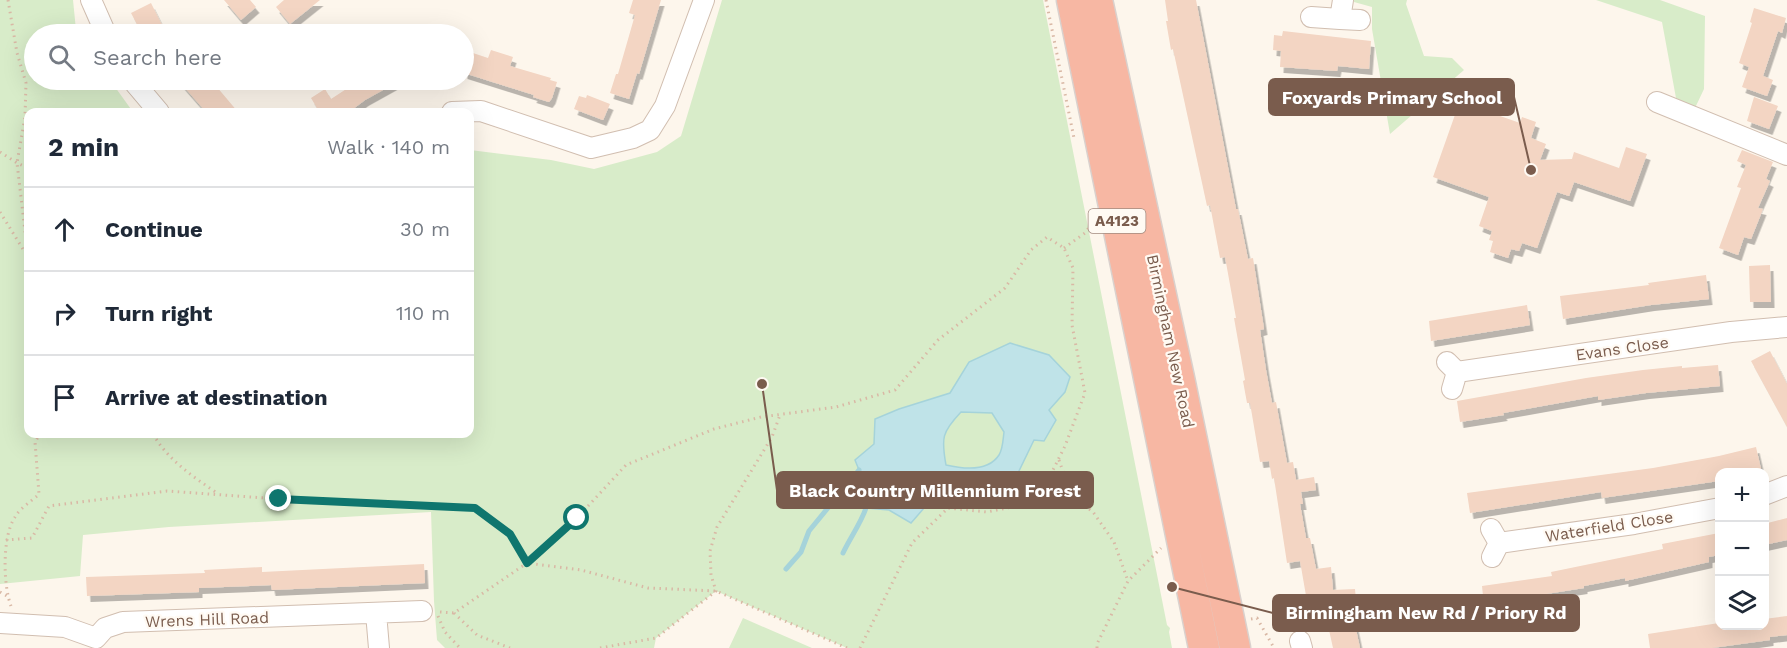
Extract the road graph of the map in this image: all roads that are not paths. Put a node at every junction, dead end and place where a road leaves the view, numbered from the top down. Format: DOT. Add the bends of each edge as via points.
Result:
graph roads {
  1 [pos="91,0"];
  2 [pos="704,0"];
  3 [pos="1072,0"];
  4 [pos="1097,0"];
  5 [pos="1348,13"];
  6 [pos="1311,16"];
  7 [pos="102,24"];
  8 [pos="140,90"];
  9 [pos="1657,102"];
  10 [pos="156,108"];
  11 [pos="474,111"];
  12 [pos="1787,155"];
  13 [pos="1787,327"];
  14 [pos="1452,374"];
  15 [pos="1787,486"];
  16 [pos="1769,493"];
  17 [pos="1715,509"];
  18 [pos="1494,543"];
  19 [pos="422,610"];
  20 [pos="376,613"];
  21 [pos="0,623"];
  22 [pos="94,643"];
  23 [pos="379,648"];
  24 [pos="1204,648"];
  25 [pos="1235,648"];
  1 -- 7 [label="street"];
  2 -- 11 [label="street" via="665,106 650,130 591,148"];
  3 -- 24 [label="highway, Birmingham New Road / A4123"];
  4 -- 25 [label="highway, Birmingham New Road / A4123"];
  5 -- 6 [label="street"];
  8 -- 10 [label="street"];
  9 -- 12 [label="street"];
  13 -- 14 [label="street, Evans Close"];
  15 -- 16 [label="street"];
  17 -- 18 [label="street, Waterfield Close"];
  19 -- 20 [label="street, Wrens Hill Road"];
  20 -- 22 [label="street, Wrens Hill Road" via="123,622 105,628"];
  20 -- 23 [label="street"];
  21 -- 22 [label="street, Wrens Hill Road" via="65,627"];
}
